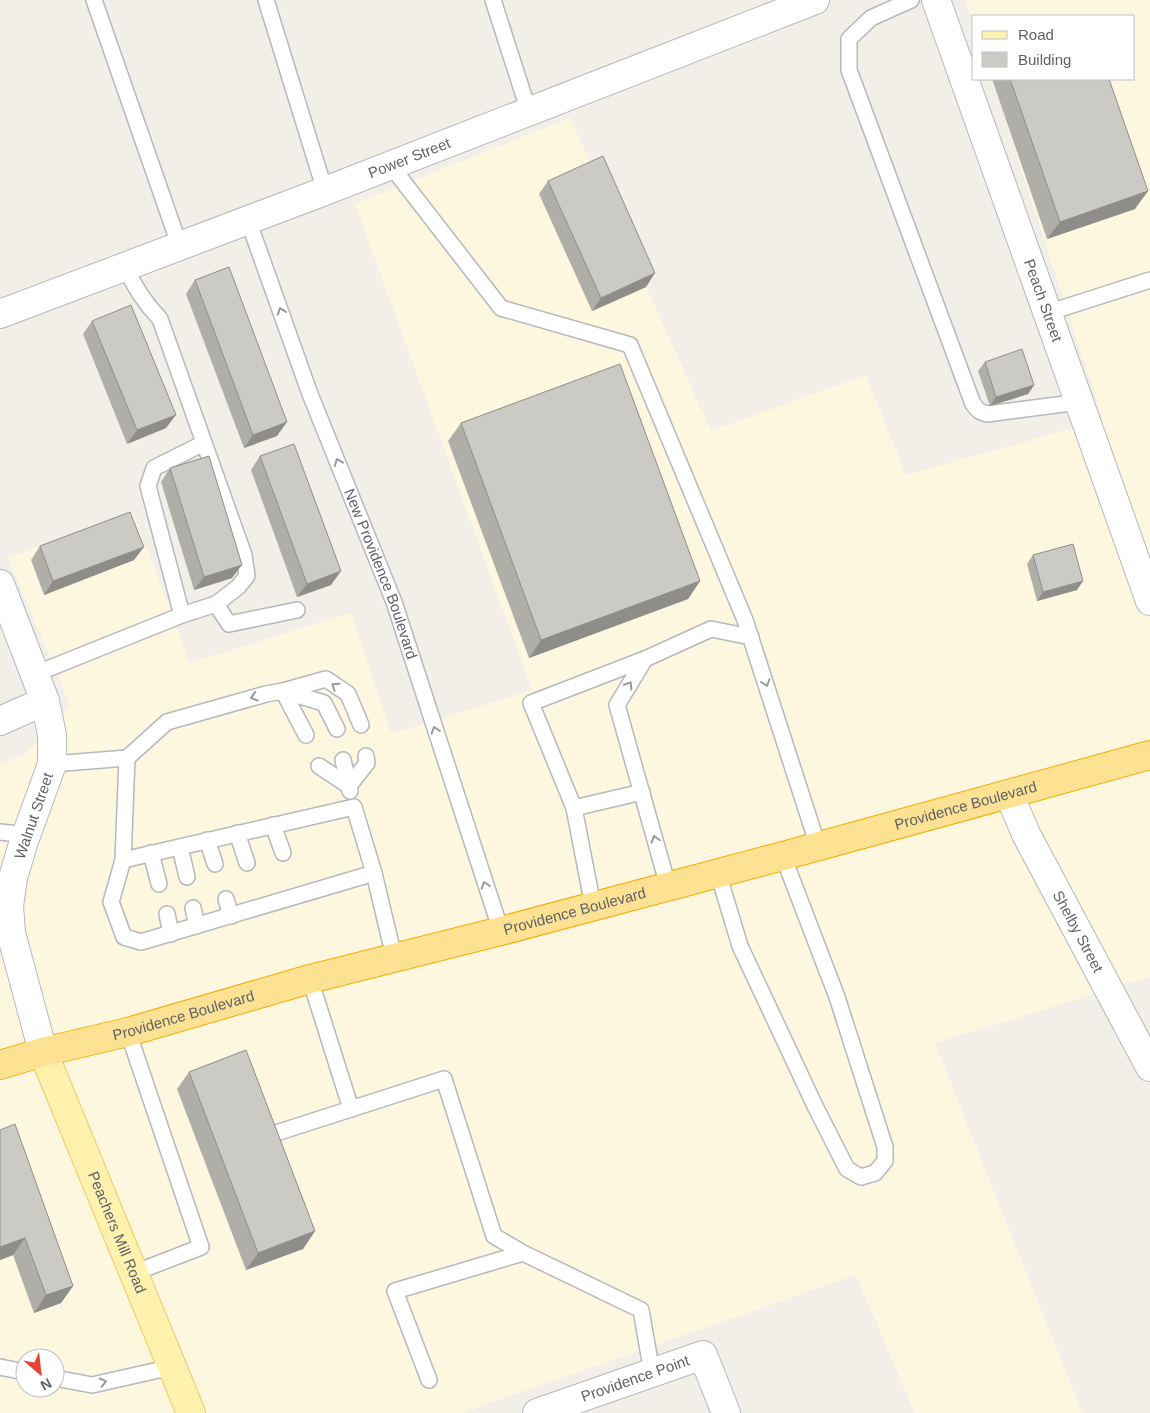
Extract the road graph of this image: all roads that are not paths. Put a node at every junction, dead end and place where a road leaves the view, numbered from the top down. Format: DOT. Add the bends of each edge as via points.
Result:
graph roads {
  1 [pos="94,0"];
  2 [pos="266,0"];
  3 [pos="493,0"];
  4 [pos="815,0"];
  5 [pos="911,0"];
  6 [pos="936,0"];
  7 [pos="529,112"];
  8 [pos="391,166"];
  9 [pos="325,191"];
  10 [pos="248,220"];
  11 [pos="180,247"];
  12 [pos="126,267"];
  13 [pos="1150,280"];
  14 [pos="1047,313"];
  15 [pos="0,314"];
  16 [pos="1079,402"];
  17 [pos="204,443"];
  18 [pos="0,584"];
  19 [pos="1150,601"];
  20 [pos="216,604"];
  21 [pos="297,610"];
  22 [pos="182,616"];
  23 [pos="751,637"];
  24 [pos="645,659"];
  25 [pos="35,674"];
  26 [pos="283,692"];
  27 [pos="45,701"];
  28 [pos="0,722"];
  29 [pos="361,725"];
  30 [pos="337,729"];
  31 [pos="306,735"];
  32 [pos="1150,755"];
  33 [pos="366,756"];
  34 [pos="127,758"];
  35 [pos="343,760"];
  36 [pos="52,764"];
  37 [pos="318,766"];
  38 [pos="349,786"];
  39 [pos="642,792"];
  40 [pos="1009,794"];
  41 [pos="354,807"];
  42 [pos="574,808"];
  43 [pos="274,825"];
  44 [pos="0,832"];
  45 [pos="237,834"];
  46 [pos="27,835"];
  47 [pos="208,840"];
  48 [pos="818,846"];
  49 [pos="180,847"];
  50 [pos="152,853"];
  51 [pos="283,853"];
  52 [pos="783,856"];
  53 [pos="123,860"];
  54 [pos="247,863"];
  55 [pos="215,864"];
  56 [pos="374,873"];
  57 [pos="718,873"];
  58 [pos="187,877"];
  59 [pos="159,884"];
  60 [pos="668,886"];
  61 [pos="226,899"];
  62 [pos="593,906"];
  63 [pos="193,908"];
  64 [pos="167,914"];
  65 [pos="231,916"];
  66 [pos="197,926"];
  67 [pos="501,931"];
  68 [pos="171,934"];
  69 [pos="394,957"];
  70 [pos="310,979"];
  71 [pos="128,1032"];
  72 [pos="43,1052"];
  73 [pos="0,1066"];
  74 [pos="1150,1067"];
  75 [pos="351,1109"];
  76 [pos="270,1135"];
  77 [pos="522,1253"];
  78 [pos="134,1273"];
  79 [pos="0,1367"];
  80 [pos="172,1367"];
  81 [pos="15,1370"];
  82 [pos="652,1373"];
  83 [pos="65,1380"];
  84 [pos="429,1380"];
  85 [pos="191,1413"];
  86 [pos="537,1413"];
  87 [pos="726,1413"];
  1 -- 11 [label="lane"];
  2 -- 9 [label="lane"];
  3 -- 7 [label="lane"];
  4 -- 7 [label="street, Power Street"];
  5 -- 16 [label="lane" via="871,18 849,39 849,70 973,404 988,414"];
  6 -- 14 [label="street, Peach Street"];
  7 -- 8 [label="street, Power Street"];
  8 -- 9 [label="street, Power Street"];
  8 -- 23 [label="lane" via="501,308 630,345"];
  9 -- 10 [label="street, Power Street"];
  10 -- 11 [label="street, Power Street"];
  67 -- 10 [label="lane, New Providence Boulevard, one-way" via="394,602 310,394"];
  11 -- 12 [label="street, Power Street"];
  12 -- 15 [label="street, Power Street"];
  12 -- 17 [label="lane" via="142,298 160,319"];
  13 -- 14 [label="lane"];
  14 -- 16 [label="street, Peach Street"];
  16 -- 19 [label="street, Peach Street"];
  17 -- 20 [label="lane" via="244,555 247,576"];
  17 -- 22 [label="lane" via="154,468 148,486"];
  18 -- 25 [label="street, Walnut Street"];
  20 -- 21 [label="lane" via="229,624"];
  20 -- 22 [label="lane"];
  22 -- 25 [label="lane"];
  23 -- 24 [label="lane" via="711,629"];
  23 -- 48 [label="lane, one-way"];
  39 -- 24 [label="lane, one-way" via="617,705"];
  24 -- 42 [label="lane" via="532,703"];
  25 -- 27 [label="street, Walnut Street"];
  29 -- 26 [label="lane, one-way" via="348,694 326,680"];
  26 -- 30 [label="lane" via="324,704"];
  26 -- 31 [label="lane"];
  26 -- 34 [label="lane, one-way" via="166,722"];
  27 -- 28 [label="street"];
  27 -- 36 [label="street, Walnut Street" via="52,735"];
  32 -- 40 [label="highway, Providence Boulevard"];
  33 -- 38 [label="lane" via="367,763"];
  34 -- 36 [label="lane"];
  34 -- 53 [label="lane"];
  35 -- 38 [label="lane"];
  36 -- 46 [label="street, Walnut Street"];
  37 -- 38 [label="lane"];
  38 -- 41 [label="lane"];
  39 -- 42 [label="lane"];
  60 -- 39 [label="lane, one-way"];
  40 -- 48 [label="highway, Providence Boulevard"];
  40 -- 74 [label="street, Shelby Street" via="1026,834"];
  41 -- 43 [label="lane"];
  41 -- 56 [label="lane"];
  42 -- 62 [label="lane"];
  43 -- 45 [label="lane"];
  43 -- 51 [label="lane"];
  44 -- 46 [label="lane"];
  45 -- 47 [label="lane"];
  45 -- 54 [label="lane"];
  46 -- 72 [label="street, Walnut Street" via="13,878 9,906 12,933"];
  47 -- 49 [label="lane"];
  47 -- 55 [label="lane"];
  48 -- 52 [label="highway, Providence Boulevard"];
  49 -- 50 [label="lane"];
  49 -- 58 [label="lane"];
  50 -- 53 [label="lane"];
  50 -- 59 [label="lane"];
  52 -- 57 [label="highway, Providence Boulevard"];
  52 -- 57 [label="lane" via="837,997 885,1147 885,1162 875,1172 861,1177 847,1169 762,994 740,946"];
  53 -- 68 [label="lane" via="111,902 124,937 141,942"];
  56 -- 65 [label="lane" via="258,900"];
  56 -- 69 [label="lane"];
  57 -- 60 [label="highway, Providence Boulevard"];
  60 -- 62 [label="highway, Providence Boulevard"];
  61 -- 65 [label="lane"];
  62 -- 67 [label="highway, Providence Boulevard"];
  63 -- 66 [label="lane"];
  64 -- 68 [label="lane"];
  65 -- 66 [label="lane"];
  66 -- 68 [label="lane"];
  67 -- 69 [label="highway, Providence Boulevard"];
  69 -- 70 [label="highway, Providence Boulevard"];
  70 -- 71 [label="highway, Providence Boulevard"];
  70 -- 75 [label="lane"];
  71 -- 72 [label="highway, Providence Boulevard"];
  71 -- 78 [label="lane" via="201,1247"];
  72 -- 73 [label="highway, Providence Boulevard"];
  72 -- 78 [label="main road, Peachers Mill Road"];
  75 -- 76 [label="lane"];
  75 -- 77 [label="lane" via="444,1078 494,1236"];
  77 -- 82 [label="lane" via="641,1310"];
  77 -- 84 [label="lane" via="395,1291"];
  78 -- 80 [label="main road, Peachers Mill Road"];
  79 -- 81 [label="lane"];
  83 -- 80 [label="lane, one-way" via="92,1385"];
  80 -- 85 [label="main road, Peachers Mill Road"];
  82 -- 86 [label="street, Providence Point"];
  82 -- 87 [label="street, Providence Point" via="703,1355"];
}
